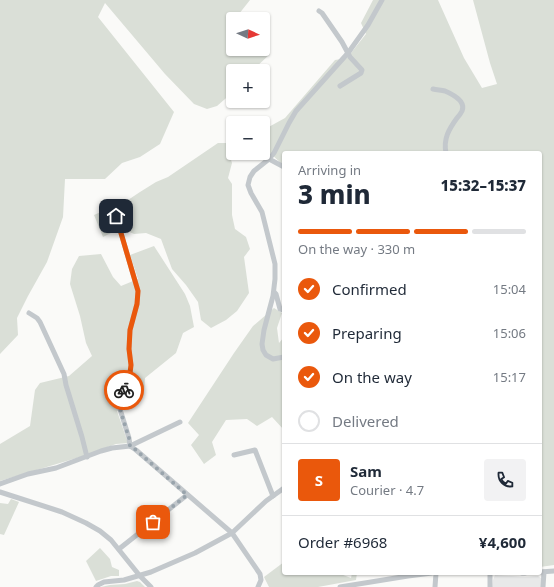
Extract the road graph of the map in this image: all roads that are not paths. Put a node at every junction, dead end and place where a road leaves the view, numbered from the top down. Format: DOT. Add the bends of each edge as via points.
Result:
graph roads {
  1 [pos="382,0"];
  2 [pos="319,11"];
  3 [pos="348,53"];
  4 [pos="340,86"];
  5 [pos="433,89"];
  6 [pos="446,151"];
  7 [pos="270,157"];
  8 [pos="270,159"];
  9 [pos="267,160"];
  10 [pos="282,166"];
  11 [pos="116,216"];
  12 [pos="274,292"];
  13 [pos="282,309"];
  14 [pos="29,313"];
  15 [pos="282,357"];
  16 [pos="180,422"];
  17 [pos="130,446"];
  18 [pos="234,455"];
  19 [pos="87,457"];
  20 [pos="0,484"];
  21 [pos="282,489"];
  22 [pos="0,492"];
  23 [pos="187,495"];
  24 [pos="273,496"];
  25 [pos="232,533"];
  26 [pos="119,549"];
  27 [pos="554,571"];
  28 [pos="542,572"];
  29 [pos="416,575"];
  30 [pos="436,575"];
  31 [pos="490,575"];
  32 [pos="140,576"];
  33 [pos="96,587"];
  34 [pos="151,587"];
  35 [pos="258,587"];
  36 [pos="340,587"];
  37 [pos="435,587"];
  38 [pos="490,587"];
  39 [pos="543,587"];
  1 -- 3 [label="street"];
  2 -- 3 [label="street"];
  3 -- 4 [label="street" via="362,70"];
  3 -- 7 [label="street" via="296,111 278,147"];
  5 -- 6 [label="street" via="452,95 463,105 463,110 448,132"];
  8 -- 10 [label="street"];
  9 -- 12 [label="street" via="250,176 248,185 262,212 275,264"];
  11 -- 17 [label="street" via="138,291 130,330 130,373 119,406"];
  12 -- 13 [label="street"];
  12 -- 15 [label="street" via="262,344 266,355 273,359"];
  14 -- 19 [label="street" via="40,322 64,374"];
  16 -- 17 [label="street"];
  17 -- 19 [label="street" via="112,448"];
  17 -- 23 [label="street"];
  18 -- 24 [label="street" via="255,450"];
  19 -- 20 [label="street"];
  21 -- 24 [label="street"];
  22 -- 26 [label="street" via="62,512 86,523 111,540"];
  23 -- 25 [label="street"];
  23 -- 26 [label="street"];
  24 -- 25 [label="street"];
  25 -- 32 [label="street" via="195,553"];
  25 -- 35 [label="street" via="260,574"];
  26 -- 32 [label="street"];
  27 -- 28 [label="street"];
  28 -- 39 [label="street"];
  29 -- 36 [label="street"];
  30 -- 37 [label="street"];
  31 -- 38 [label="street"];
  32 -- 33 [label="street" via="104,582"];
  32 -- 34 [label="street"];
}
